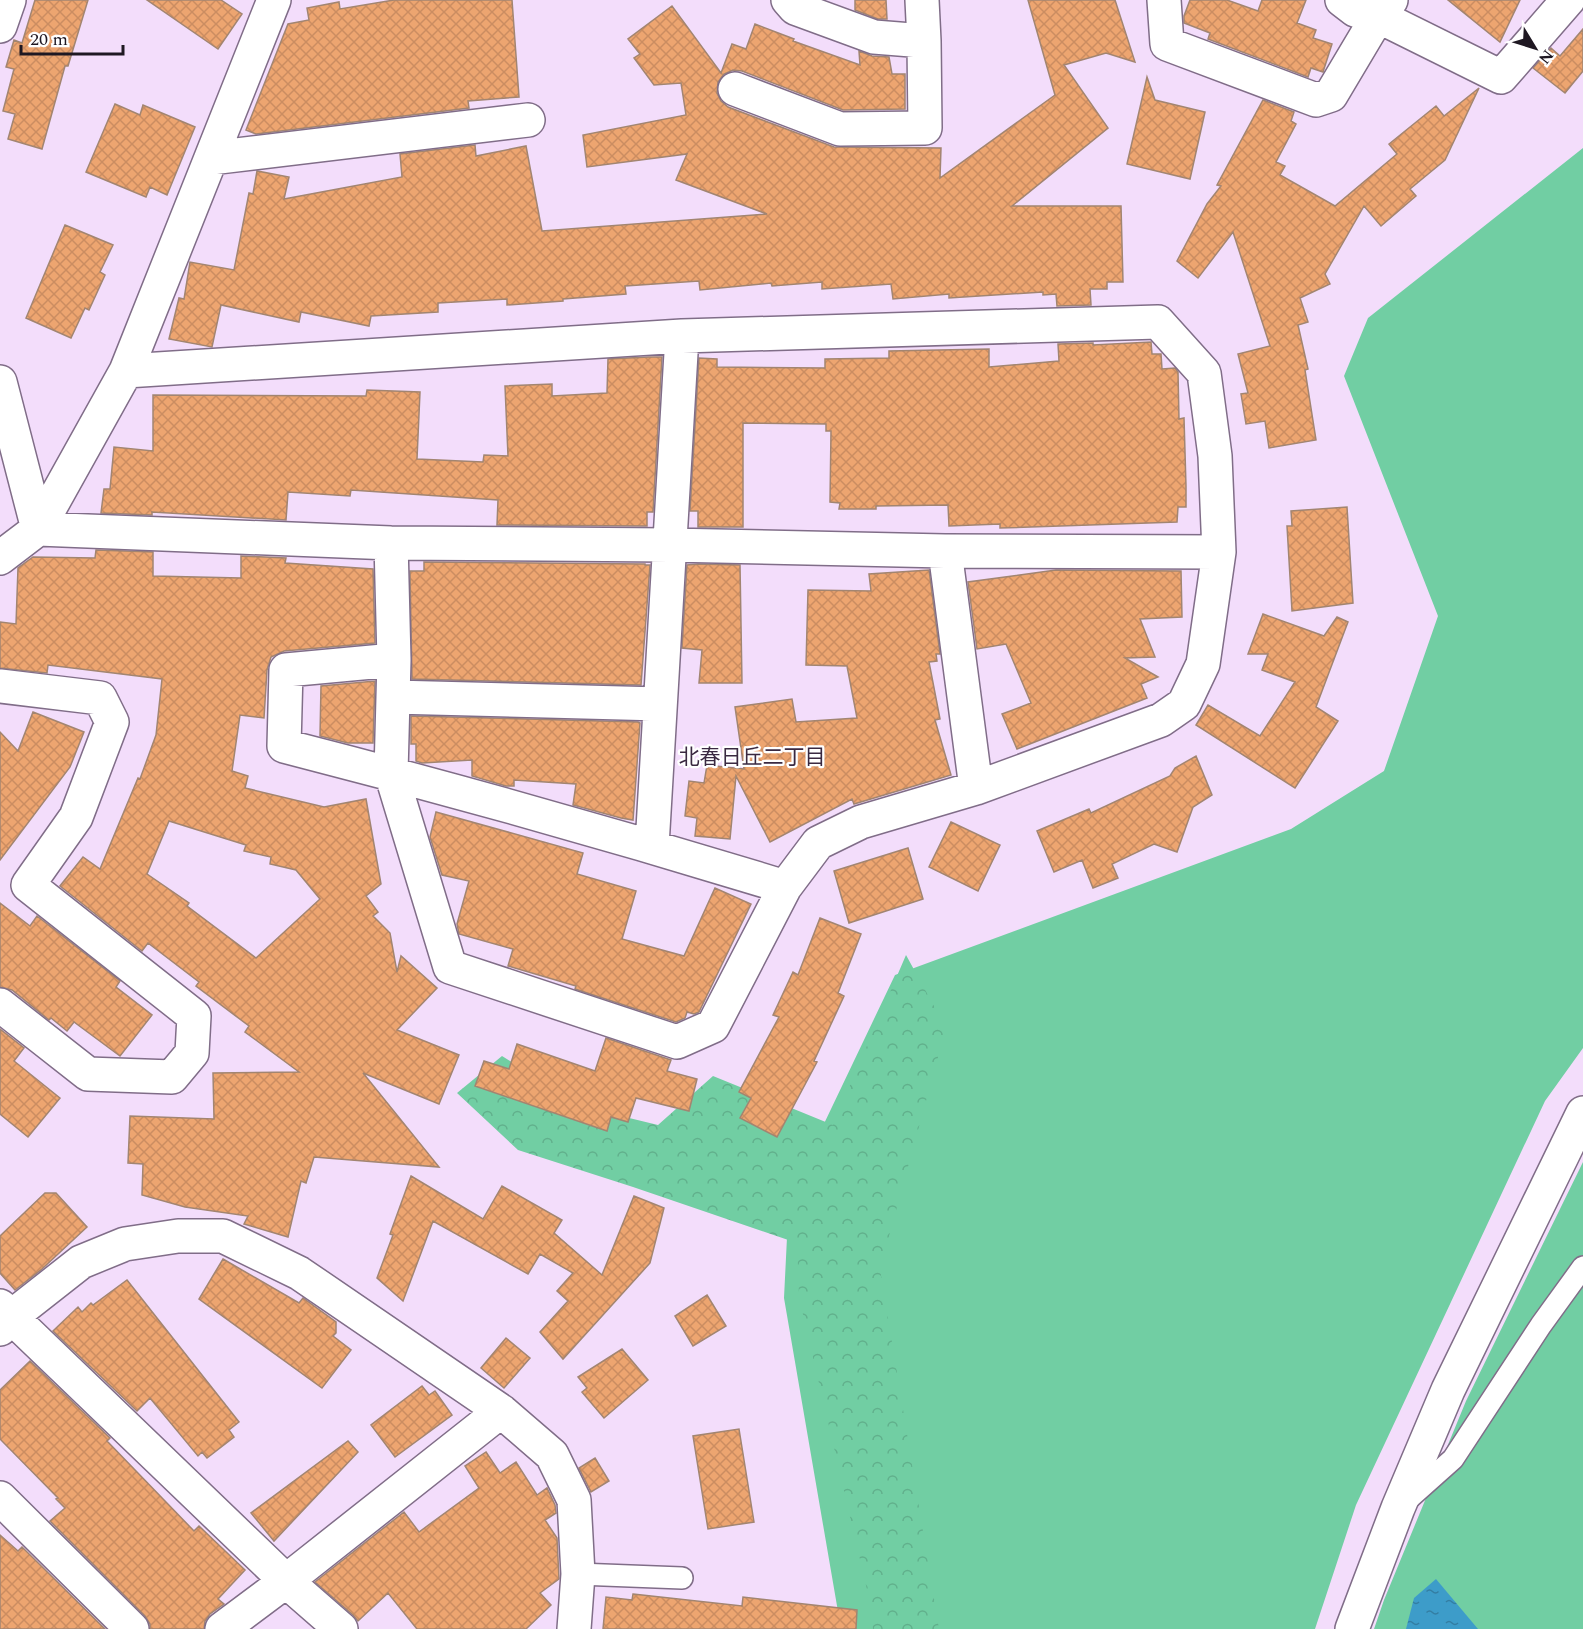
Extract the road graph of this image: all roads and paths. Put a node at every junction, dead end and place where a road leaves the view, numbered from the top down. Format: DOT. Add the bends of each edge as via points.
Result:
graph roads {
  1 [pos="9,0"];
  2 [pos="274,0"];
  3 [pos="788,0"];
  4 [pos="922,0"];
  5 [pos="1164,0"];
  6 [pos="1342,0"];
  7 [pos="1568,0"];
  8 [pos="1384,8"];
  9 [pos="0,26"];
  10 [pos="924,41"];
  11 [pos="735,89"];
  12 [pos="528,120"];
  13 [pos="211,158"];
  14 [pos="682,336"];
  15 [pos="126,371"];
  16 [pos="0,382"];
  17 [pos="38,529"];
  18 [pos="391,543"];
  19 [pos="670,545"];
  20 [pos="945,551"];
  21 [pos="1219,552"];
  22 [pos="0,558"];
  23 [pos="394,660"];
  24 [pos="0,686"];
  25 [pos="393,697"];
  26 [pos="660,704"];
  27 [pos="391,773"];
  28 [pos="976,788"];
  29 [pos="652,846"];
  30 [pos="785,886"];
  31 [pos="0,1005"];
  32 [pos="1583,1113"];
  33 [pos="1583,1267"];
  34 [pos="4,1317"];
  35 [pos="501,1411"];
  36 [pos="0,1498"];
  37 [pos="1398,1508"];
  38 [pos="578,1574"];
  39 [pos="682,1578"];
  40 [pos="286,1581"];
  41 [pos="132,1629"];
  42 [pos="222,1629"];
  43 [pos="341,1629"];
  44 [pos="574,1629"];
  45 [pos="1352,1629"];
  1 -- 9 [label="street"];
  2 -- 13 [label="street"];
  3 -- 10 [label="street" via="795,8 874,37"];
  4 -- 10 [label="street"];
  5 -- 8 [label="street" via="1167,44 1316,100 1331,95"];
  6 -- 8 [label="street" via="1355,10"];
  7 -- 8 [label="street" via="1501,77"];
  10 -- 11 [label="street" via="925,128 840,129"];
  12 -- 13 [label="street"];
  13 -- 15 [label="street"];
  14 -- 15 [label="street"];
  14 -- 19 [label="street"];
  14 -- 21 [label="street" via="1158,322 1204,373 1215,456"];
  15 -- 17 [label="street"];
  16 -- 17 [label="street"];
  17 -- 18 [label="street"];
  17 -- 22 [label="street"];
  18 -- 19 [label="street"];
  18 -- 23 [label="street"];
  19 -- 20 [label="street"];
  19 -- 26 [label="street"];
  20 -- 21 [label="street"];
  20 -- 28 [label="street"];
  21 -- 28 [label="street" via="1203,664 1184,704 1161,720"];
  23 -- 25 [label="street"];
  23 -- 27 [label="street" via="286,670 284,746"];
  24 -- 31 [label="street" via="100,698 112,722 76,817 28,885 194,1016 192,1053 172,1077 88,1074"];
  25 -- 26 [label="street"];
  25 -- 27 [label="street"];
  26 -- 29 [label="street"];
  27 -- 29 [label="street"];
  27 -- 30 [label="street" via="450,968 677,1042 713,1026"];
  28 -- 30 [label="street" via="861,822 818,843"];
  29 -- 30 [label="street"];
  32 -- 37 [label="street" via="1448,1390"];
  33 -- 37 [label="lane" via="1452,1459"];
  34 -- 35 [label="street" via="81,1262 124,1244 178,1236 223,1236 298,1273"];
  34 -- 40 [label="street"];
  35 -- 38 [label="street" via="552,1455 574,1500"];
  35 -- 40 [label="street"];
  36 -- 41 [label="street"];
  37 -- 45 [label="street"];
  38 -- 39 [label="lane"];
  38 -- 44 [label="street"];
  40 -- 42 [label="street"];
  40 -- 43 [label="street"];
}
